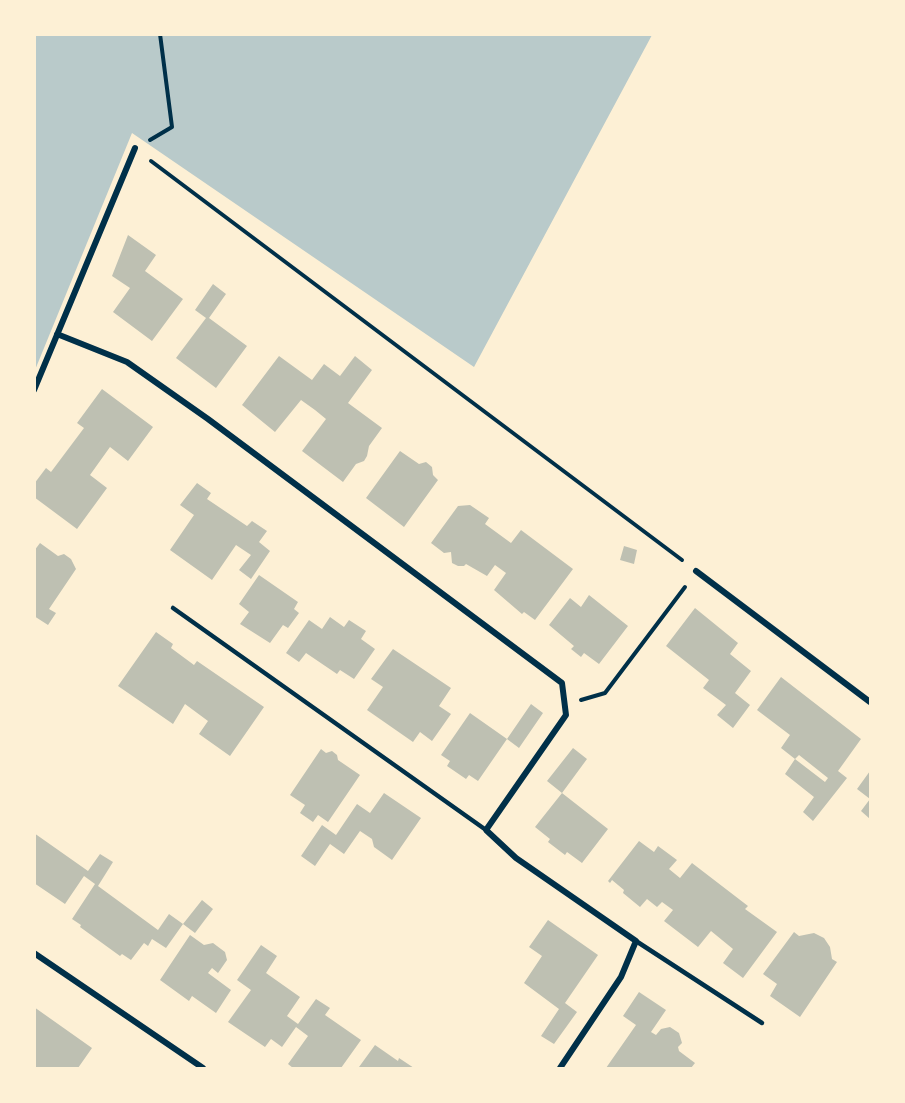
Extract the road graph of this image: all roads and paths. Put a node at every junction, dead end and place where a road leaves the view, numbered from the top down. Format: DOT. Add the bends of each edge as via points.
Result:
graph roads {
  1 [pos="160,34"];
  2 [pos="135,148"];
  3 [pos="57,334"];
  4 [pos="34,390"];
  5 [pos="696,571"];
  6 [pos="173,608"];
  7 [pos="870,702"];
  8 [pos="565,705"];
  9 [pos="486,830"];
  10 [pos="636,941"];
  11 [pos="34,953"];
  12 [pos="762,1023"];
  13 [pos="203,1068"];
  14 [pos="560,1068"];
  1 -- 2 [label="path" via="172,127"];
  2 -- 3 [label="street"];
  2 -- 5 [label="path"];
  3 -- 4 [label="street"];
  3 -- 8 [label="street" via="127,362 208,419 562,683"];
  5 -- 7 [label="street"];
  5 -- 8 [label="path" via="605,693"];
  6 -- 9 [label="lane"];
  8 -- 9 [label="street" via="566,715"];
  9 -- 10 [label="street" via="516,858"];
  10 -- 12 [label="lane"];
  10 -- 14 [label="street" via="621,977"];
  11 -- 13 [label="street"];
}
